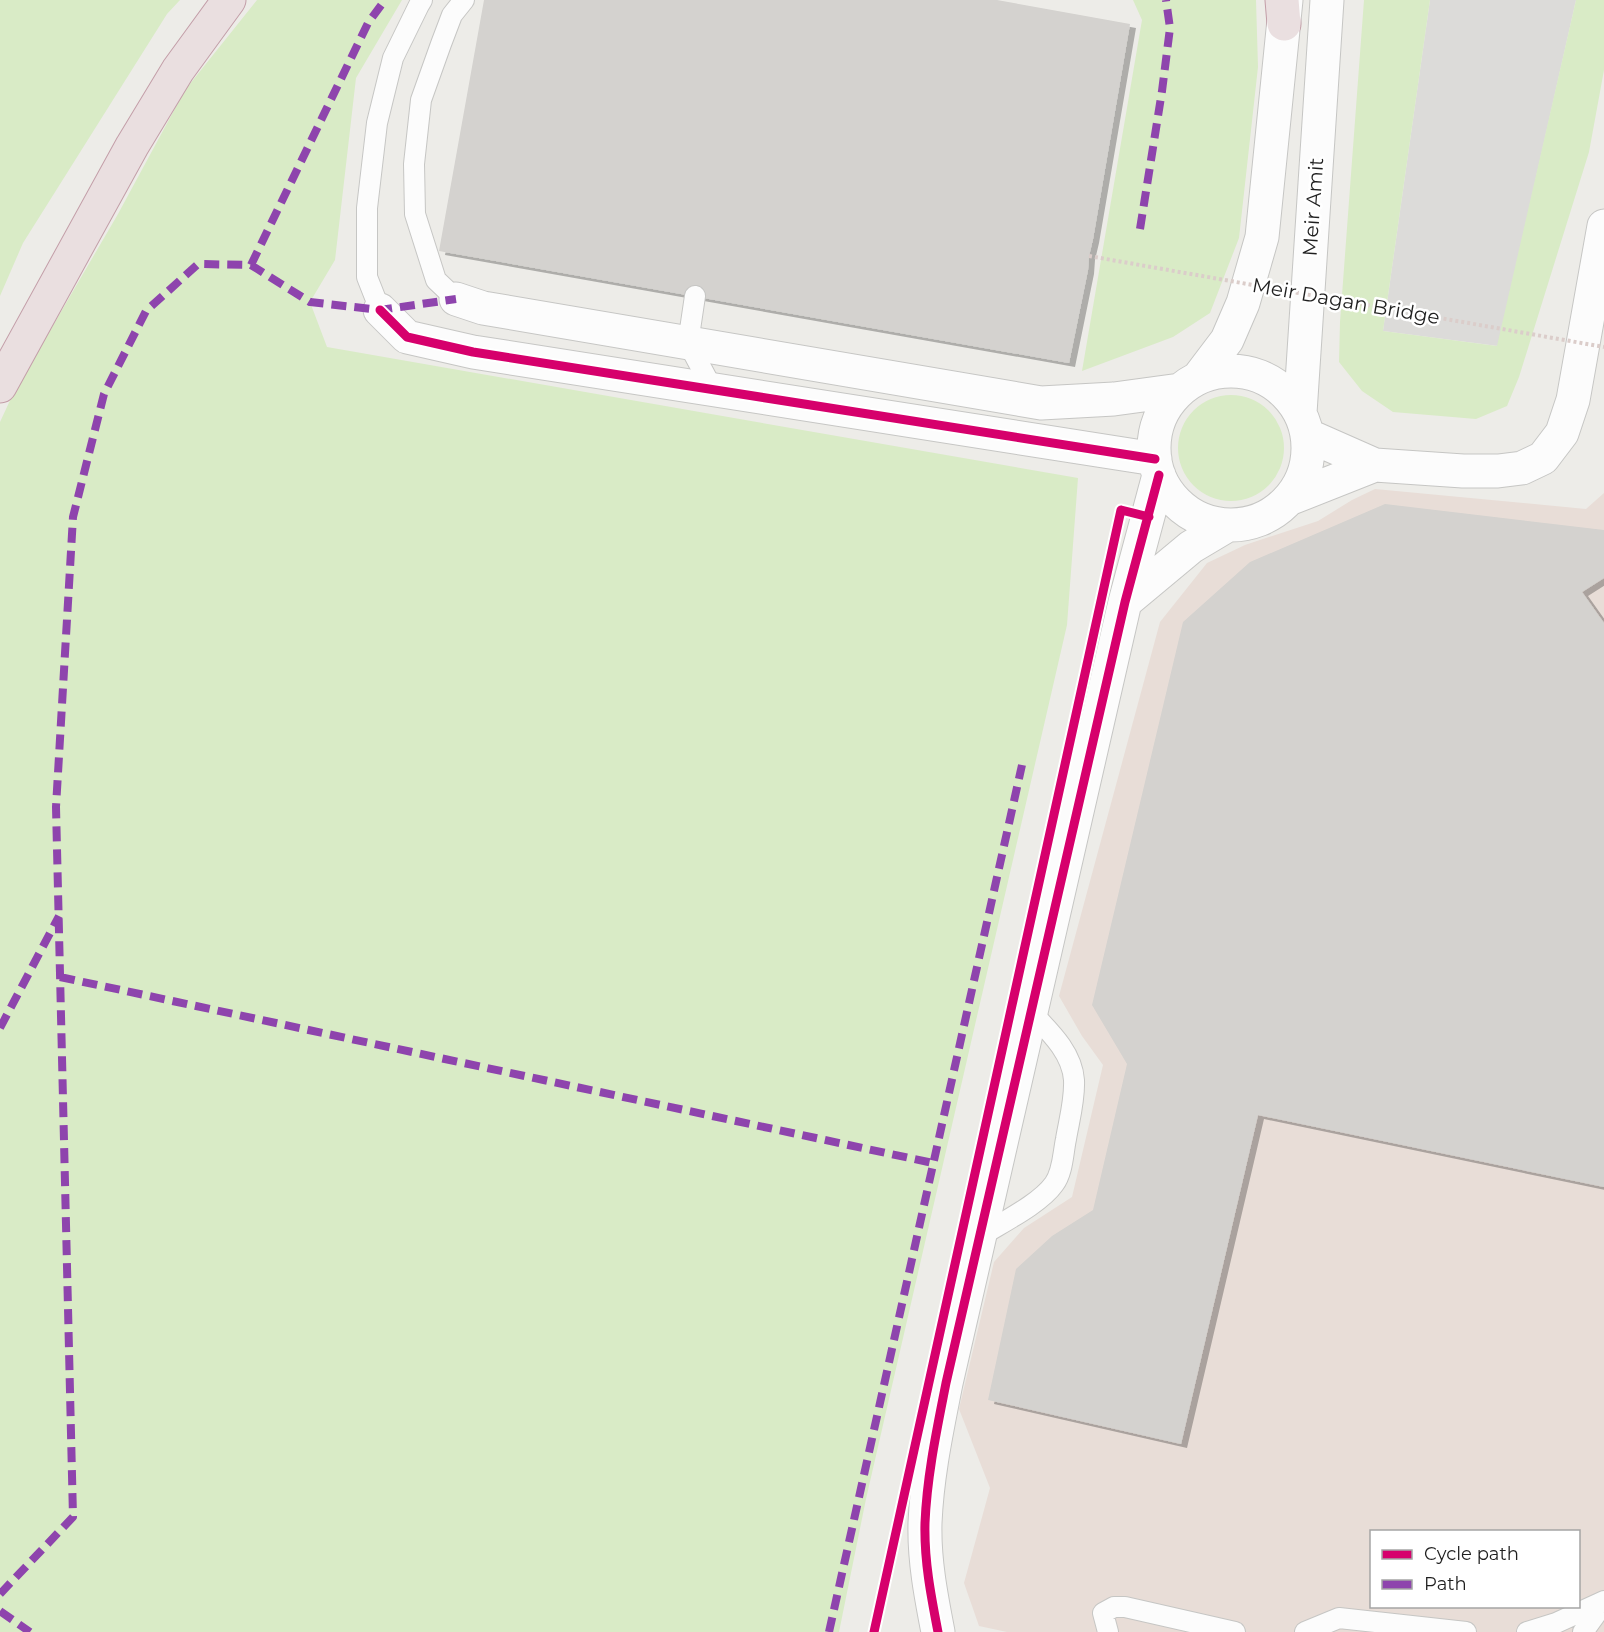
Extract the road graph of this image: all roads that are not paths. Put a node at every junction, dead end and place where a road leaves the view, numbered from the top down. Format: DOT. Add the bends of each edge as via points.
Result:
graph roads {
  1 [pos="229,0"];
  2 [pos="422,0"];
  3 [pos="464,0"];
  4 [pos="1327,0"];
  5 [pos="1284,8"];
  6 [pos="1604,226"];
  7 [pos="695,296"];
  8 [pos="456,299"];
  9 [pos="380,310"];
  10 [pos="688,343"];
  11 [pos="1190,384"];
  12 [pos="0,386"];
  13 [pos="713,390"];
  14 [pos="1304,424"];
  15 [pos="1376,465"];
  16 [pos="1157,467"];
  17 [pos="1289,499"];
  18 [pos="1228,525"];
  19 [pos="1125,602"];
  20 [pos="1031,1012"];
  21 [pos="980,1237"];
  22 [pos="1604,1602"];
  23 [pos="938,1632"];
  24 [pos="1108,1632"];
  25 [pos="1235,1632"];
  26 [pos="1305,1632"];
  27 [pos="1466,1632"];
  28 [pos="1527,1632"];
  29 [pos="1582,1632"];
  1 -- 12 [label="highway" via="178,70 132,146"];
  2 -- 9 [label="lane" via="393,58 377,123 367,208 367,277"];
  3 -- 8 [label="lane" via="452,15 421,100 414,164 415,214 436,280"];
  4 -- 14 [label="street, Meir Amit"];
  5 -- 11 [label="street" via="1262,237 1243,303 1227,340"];
  6 -- 15 [label="street" via="1573,400 1562,433 1543,458 1522,468 1498,471"];
  7 -- 10 [label="lane"];
  8 -- 10 [label="street" via="483,308"];
  9 -- 13 [label="street" via="408,337 473,352"];
  10 -- 11 [label="street" via="1041,403 1113,399"];
  10 -- 13 [label="lane"];
  11 -- 14 [label="street" via="1222,371 1246,372 1268,380 1286,394"];
  11 -- 16 [label="street" via="1164,408 1153,447"];
  13 -- 16 [label="street"];
  14 -- 15 [label="street"];
  14 -- 17 [label="street" via="1308,459"];
  15 -- 17 [label="street"];
  16 -- 18 [label="street" via="1173,500 1208,522"];
  16 -- 19 [label="street"];
  17 -- 18 [label="street" via="1271,514 1251,523"];
  18 -- 19 [label="street" via="1191,547"];
  19 -- 20 [label="street"];
  20 -- 21 [label="street"];
  20 -- 21 [label="lane" via="1058,1041 1071,1064 1073,1097 1061,1166 1055,1183 1039,1198"];
  21 -- 23 [label="street" via="930,1461 925,1525 928,1584"];
  22 -- 28 [label="lane"];
  22 -- 29 [label="lane"];
  24 -- 25 [label="lane" via="1103,1613 1114,1607"];
  26 -- 27 [label="lane" via="1339,1618"];
}
